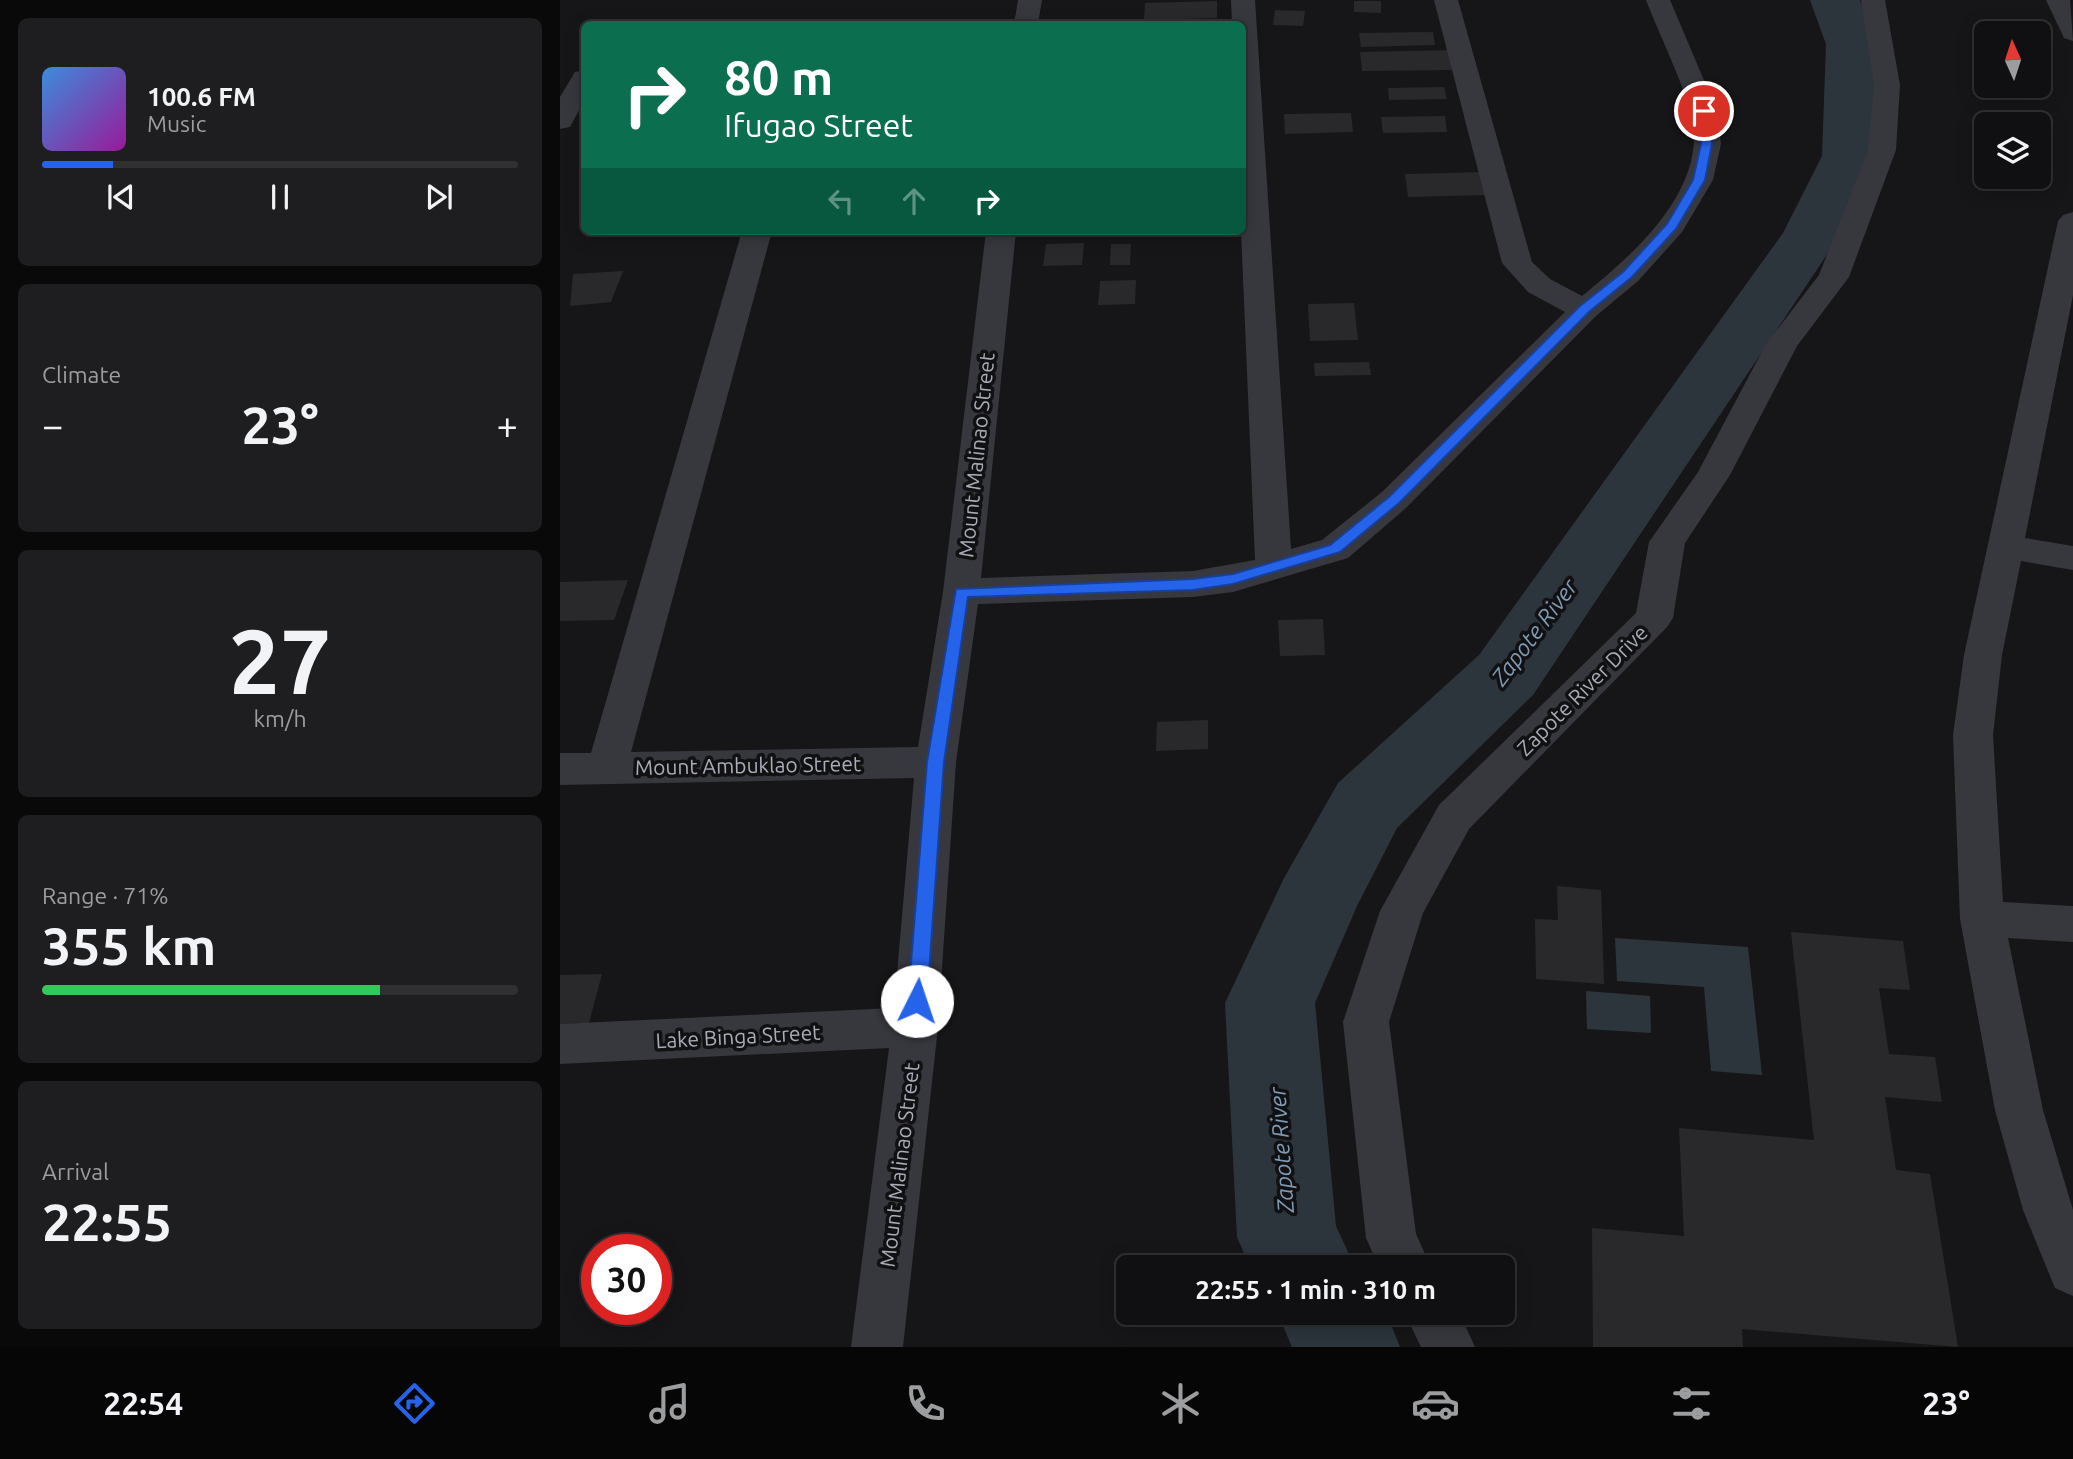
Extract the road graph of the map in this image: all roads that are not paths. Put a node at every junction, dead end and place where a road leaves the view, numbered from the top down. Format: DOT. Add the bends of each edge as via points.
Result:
graph roads {
  1 [pos="1030,0"];
  2 [pos="1242,0"];
  3 [pos="1447,0"];
  4 [pos="1658,0"];
  5 [pos="1873,0"];
  6 [pos="2058,0"];
  7 [pos="1026,21"];
  8 [pos="1243,21"];
  9 [pos="2073,33"];
  10 [pos="560,61"];
  11 [pos="581,62"];
  12 [pos="581,83"];
  13 [pos="1246,102"];
  14 [pos="560,121"];
  15 [pos="2073,220"];
  16 [pos="756,235"];
  17 [pos="1001,235"];
  18 [pos="1585,309"];
  19 [pos="2063,319"];
  20 [pos="2007,545"];
  21 [pos="2073,558"];
  22 [pos="1274,568"];
  23 [pos="961,592"];
  24 [pos="936,762"];
  25 [pos="607,767"];
  26 [pos="560,769"];
  27 [pos="1982,919"];
  28 [pos="2073,924"];
  29 [pos="915,1027"];
  30 [pos="560,1044"];
  31 [pos="1400,1255"];
  32 [pos="2073,1271"];
  33 [pos="1437,1325"];
  34 [pos="877,1347"];
  35 [pos="1448,1347"];
  1 -- 7 [label="street"];
  2 -- 8 [label="street"];
  3 -- 18 [label="street" via="1517,262 1531,282"];
  4 -- 18 [label="street" via="1704,111 1707,144 1699,180 1672,226 1628,275"];
  5 -- 31 [label="street, Zapote River Drive" via="1887,85 1881,150 1834,277 1782,344 1713,475 1667,542 1654,618 1454,817 1402,911 1366,1022 1391,1238"];
  6 -- 9 [label="street"];
  10 -- 11 [label="street"];
  12 -- 14 [label="street"];
  13 -- 22 [label="street"];
  15 -- 19 [label="street"];
  16 -- 25 [label="street"];
  17 -- 23 [label="street, Mount Malinao Street"];
  18 -- 22 [label="street" via="1394,500 1335,549"];
  19 -- 20 [label="street"];
  20 -- 21 [label="street"];
  20 -- 27 [label="street" via="1983,655 1973,735"];
  22 -- 23 [label="street" via="1193,584"];
  23 -- 24 [label="street, Mount Malinao Street"];
  24 -- 25 [label="street, Mount Ambuklao Street"];
  24 -- 29 [label="street, Mount Malinao Street"];
  25 -- 26 [label="street, Mount Ambuklao Street"];
  27 -- 28 [label="street"];
  27 -- 32 [label="street" via="2019,1110 2048,1210"];
  29 -- 30 [label="street, Lake Binga Street"];
  29 -- 34 [label="street, Mount Malinao Street"];
  33 -- 35 [label="street"];
}
